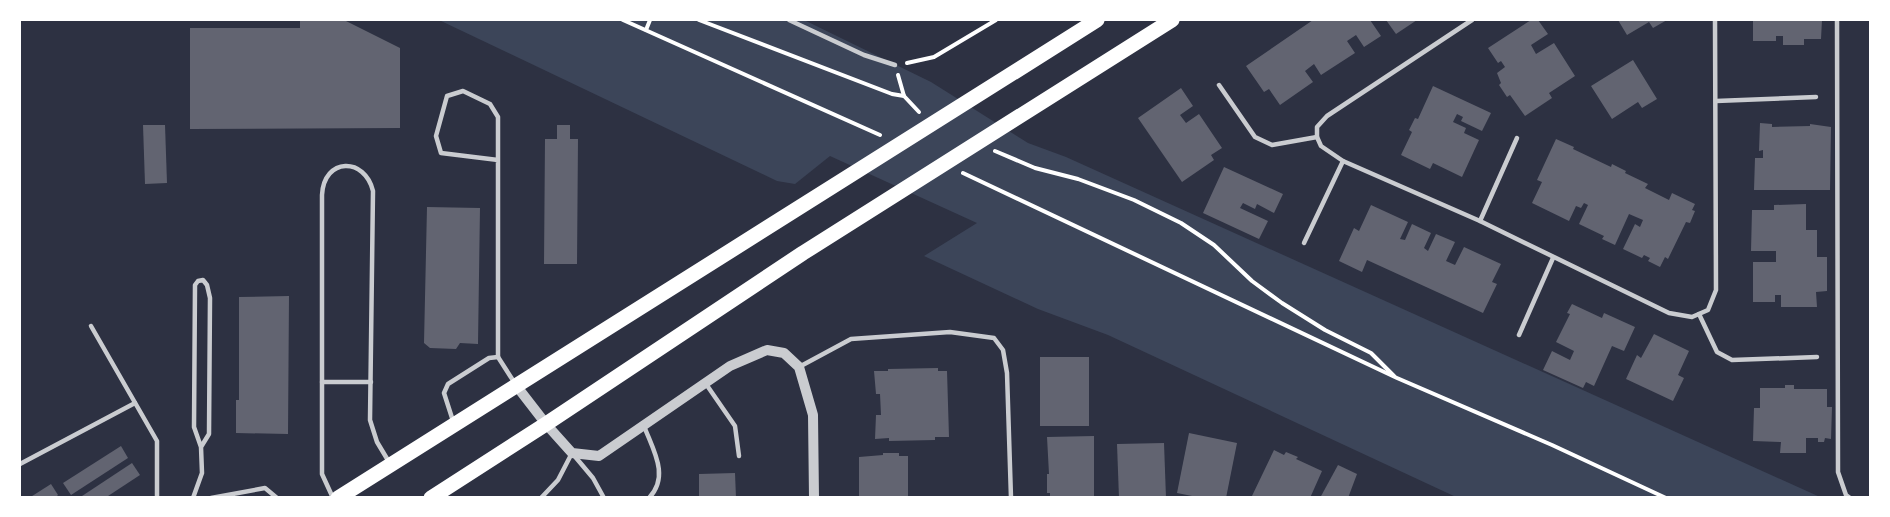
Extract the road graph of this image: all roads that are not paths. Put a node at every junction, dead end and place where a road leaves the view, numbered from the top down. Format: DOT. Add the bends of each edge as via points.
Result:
graph roads {
  1 [pos="789,20"];
  2 [pos="1097,20"];
  3 [pos="1172,20"];
  4 [pos="1472,20"];
  5 [pos="1716,20"];
  6 [pos="1837,20"];
  7 [pos="895,65"];
  8 [pos="1220,85"];
  9 [pos="1816,97"];
  10 [pos="1716,101"];
  11 [pos="1317,137"];
  12 [pos="1517,138"];
  13 [pos="498,160"];
  14 [pos="1343,161"];
  15 [pos="1480,221"];
  16 [pos="1304,243"];
  17 [pos="1553,258"];
  18 [pos="1699,314"];
  19 [pos="91,326"];
  20 [pos="1519,335"];
  21 [pos="498,357"];
  22 [pos="1817,357"];
  23 [pos="799,368"];
  24 [pos="371,381"];
  25 [pos="322,382"];
  26 [pos="704,382"];
  27 [pos="515,384"];
  28 [pos="135,403"];
  29 [pos="454,423"];
  30 [pos="546,424"];
  31 [pos="644,426"];
  32 [pos="201,447"];
  33 [pos="572,453"];
  34 [pos="739,456"];
  35 [pos="20,464"];
  36 [pos="390,464"];
  37 [pos="543,497"];
  38 [pos="157,498"];
  39 [pos="193,498"];
  40 [pos="211,498"];
  41 [pos="277,498"];
  42 [pos="333,498"];
  43 [pos="338,498"];
  44 [pos="431,498"];
  45 [pos="604,498"];
  46 [pos="649,498"];
  47 [pos="814,498"];
  48 [pos="1011,498"];
  49 [pos="1850,498"];
  1 -- 7 [label="lane"];
  2 -- 27 [label="main road"];
  3 -- 30 [label="main road" via="803,253"];
  4 -- 11 [label="lane" via="1328,116 1317,127"];
  5 -- 10 [label="lane"];
  6 -- 49 [label="lane" via="1838,472"];
  8 -- 11 [label="lane" via="1255,137 1272,145"];
  9 -- 10 [label="lane"];
  10 -- 18 [label="lane" via="1716,290 1708,310"];
  11 -- 14 [label="lane" via="1321,146"];
  12 -- 15 [label="lane"];
  13 -- 13 [label="lane" via="498,117 490,104 463,91 447,96 436,136 441,153"];
  13 -- 21 [label="lane"];
  14 -- 15 [label="lane"];
  14 -- 16 [label="lane"];
  15 -- 17 [label="lane"];
  17 -- 18 [label="lane" via="1669,313 1692,317"];
  17 -- 20 [label="lane"];
  18 -- 22 [label="lane" via="1717,352 1732,360"];
  19 -- 28 [label="lane"];
  21 -- 27 [label="lane"];
  21 -- 29 [label="lane" via="489,358 448,384 444,393"];
  23 -- 26 [label="street" via="784,353 767,350"];
  23 -- 47 [label="street" via="813,415"];
  23 -- 48 [label="lane" via="851,339 950,332 994,338 1003,350 1007,373"];
  24 -- 25 [label="lane"];
  24 -- 25 [label="lane" via="373,191 363,171 351,166 329,172 323,184"];
  24 -- 36 [label="lane" via="370,420"];
  25 -- 42 [label="lane" via="322,474"];
  26 -- 31 [label="street"];
  26 -- 34 [label="lane" via="735,426"];
  27 -- 29 [label="main road"];
  27 -- 30 [label="street"];
  28 -- 35 [label="lane"];
  28 -- 38 [label="lane" via="157,441"];
  29 -- 36 [label="main road"];
  30 -- 33 [label="street"];
  30 -- 44 [label="main road"];
  31 -- 33 [label="street" via="599,456"];
  31 -- 46 [label="lane" via="660,467 659,483"];
  32 -- 32 [label="lane" via="194,427 195,285 203,280 210,298 209,434"];
  32 -- 39 [label="lane" via="202,473"];
  33 -- 37 [label="lane" via="558,480"];
  33 -- 45 [label="lane"];
  36 -- 43 [label="main road"];
  40 -- 41 [label="lane" via="265,488"];
}
